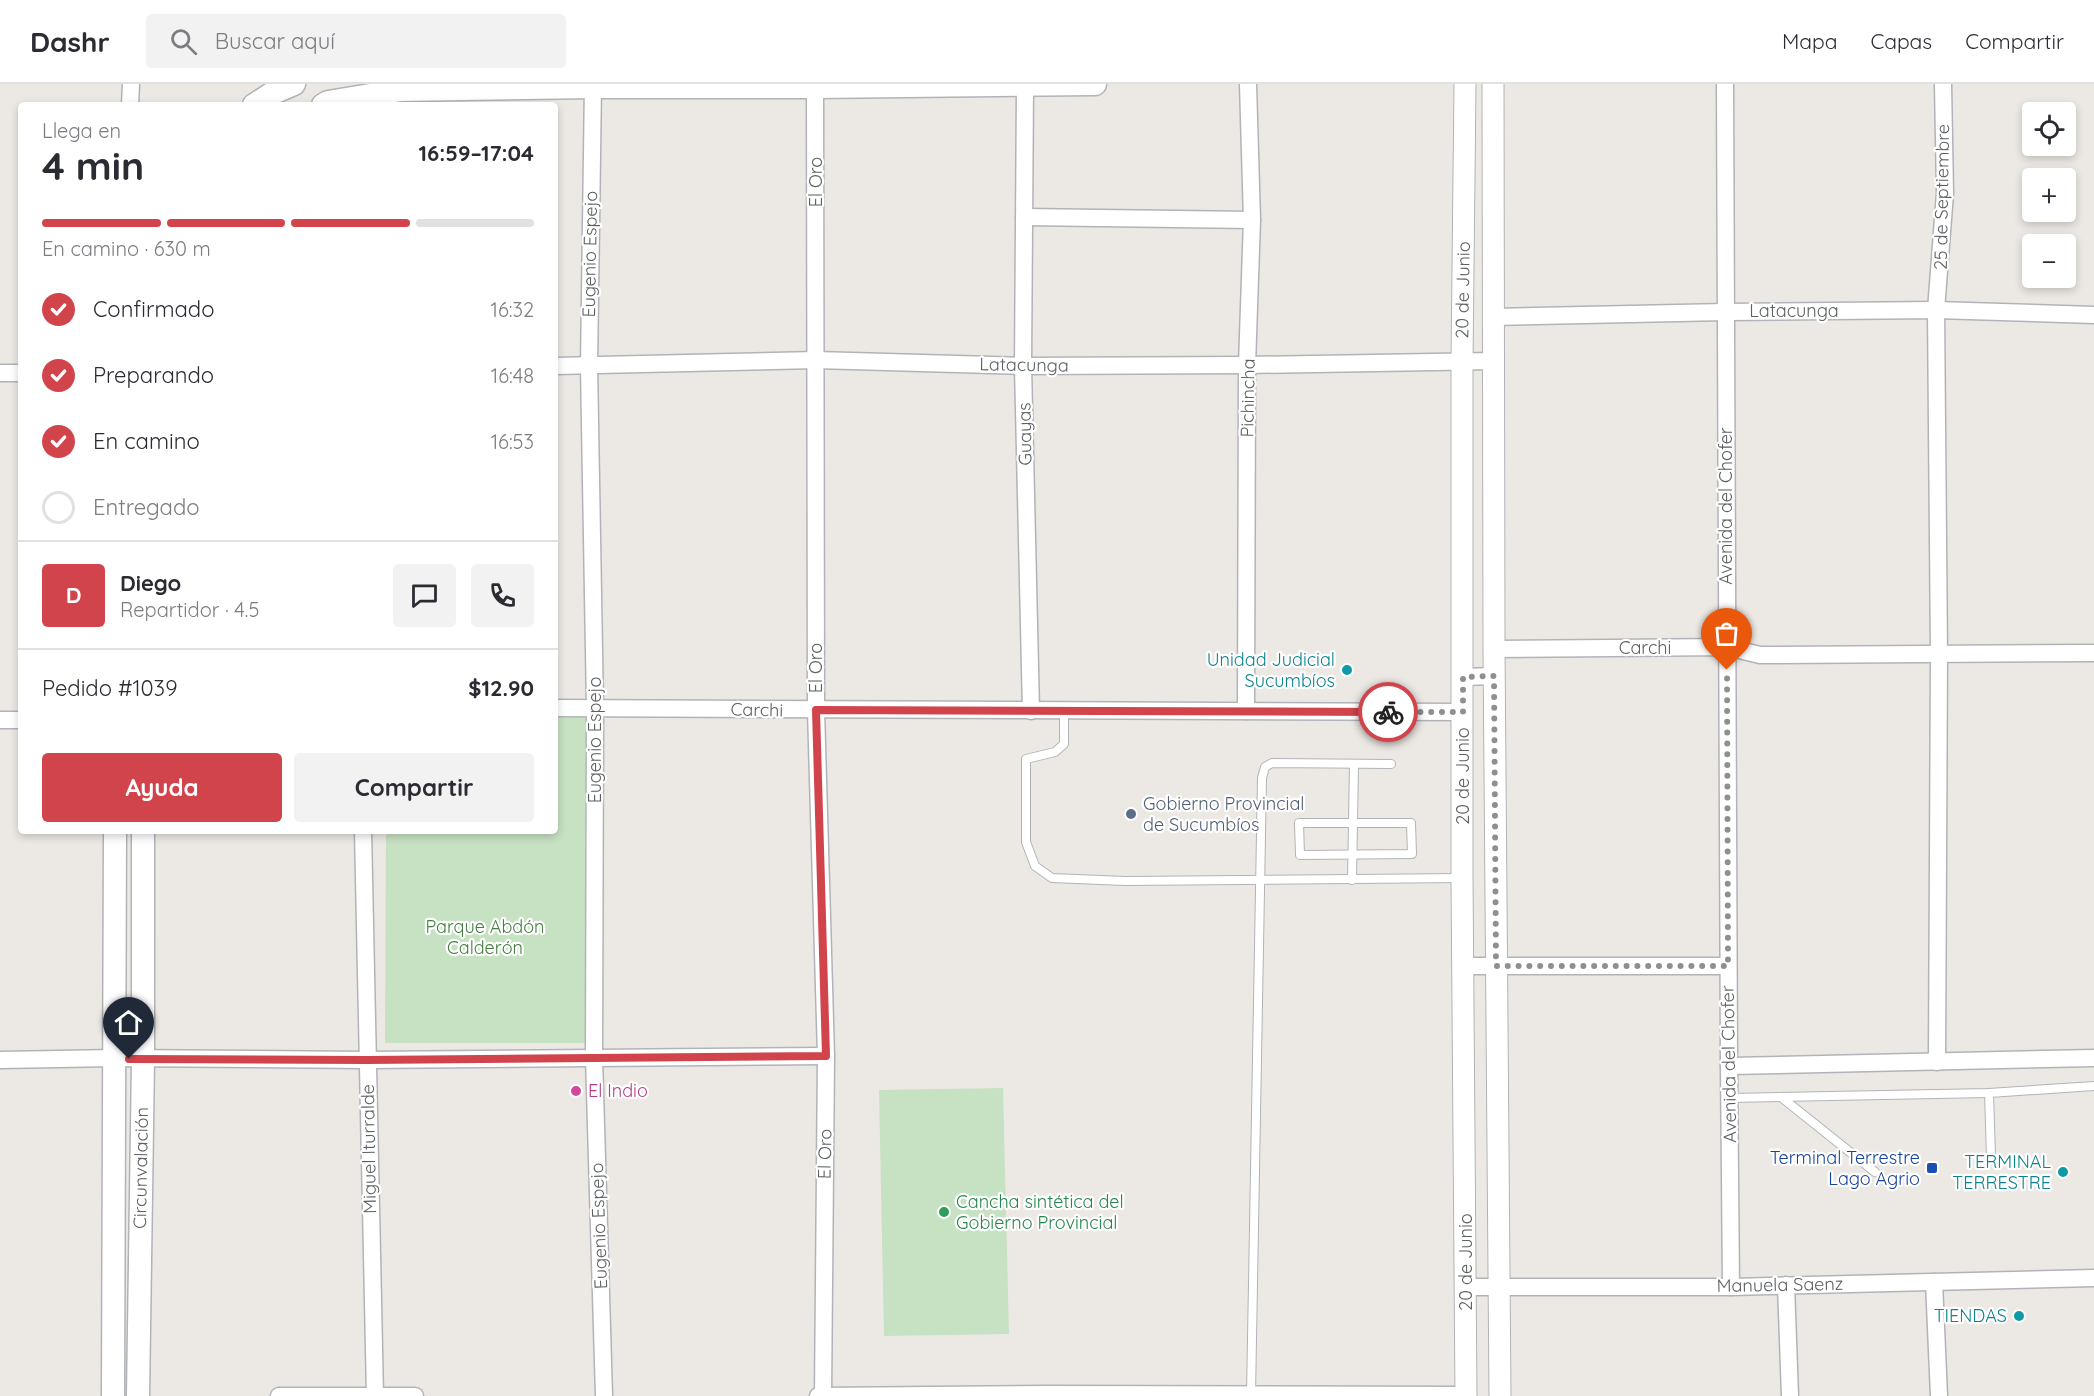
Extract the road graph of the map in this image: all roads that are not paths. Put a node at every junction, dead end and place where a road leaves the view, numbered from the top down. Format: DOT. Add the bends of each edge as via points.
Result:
graph roads {
  1 [pos="131,84"];
  2 [pos="294,84"];
  3 [pos="1095,84"];
  4 [pos="1248,84"];
  5 [pos="1465,84"];
  6 [pos="1493,84"];
  7 [pos="1725,84"];
  8 [pos="1943,84"];
  9 [pos="593,85"];
  10 [pos="1025,85"];
  11 [pos="815,86"];
  12 [pos="371,95"];
  13 [pos="130,102"];
  14 [pos="259,102"];
  15 [pos="337,102"];
  16 [pos="1024,217"];
  17 [pos="1252,220"];
  18 [pos="1936,310"];
  19 [pos="1725,312"];
  20 [pos="2094,315"];
  21 [pos="1494,317"];
  22 [pos="816,360"];
  23 [pos="1462,361"];
  24 [pos="1493,361"];
  25 [pos="1248,365"];
  26 [pos="558,366"];
  27 [pos="589,366"];
  28 [pos="1023,366"];
  29 [pos="18,372"];
  30 [pos="0,373"];
  31 [pos="1727,647"];
  32 [pos="1494,649"];
  33 [pos="2094,653"];
  34 [pos="1939,655"];
  35 [pos="1494,676"];
  36 [pos="1463,677"];
  37 [pos="558,708"];
  38 [pos="595,708"];
  39 [pos="816,710"];
  40 [pos="1031,711"];
  41 [pos="1064,711"];
  42 [pos="1246,711"];
  43 [pos="1463,712"];
  44 [pos="0,720"];
  45 [pos="18,720"];
  46 [pos="1354,764"];
  47 [pos="1391,764"];
  48 [pos="1353,824"];
  49 [pos="114,834"];
  50 [pos="142,834"];
  51 [pos="363,834"];
  52 [pos="1353,855"];
  53 [pos="1462,878"];
  54 [pos="1259,880"];
  55 [pos="1352,880"];
  56 [pos="1464,966"];
  57 [pos="1496,966"];
  58 [pos="1728,966"];
  59 [pos="826,1056"];
  60 [pos="115,1058"];
  61 [pos="594,1058"];
  62 [pos="2094,1058"];
  63 [pos="143,1059"];
  64 [pos="0,1060"];
  65 [pos="367,1060"];
  66 [pos="1936,1062"];
  67 [pos="1729,1066"];
  68 [pos="2094,1086"];
  69 [pos="1989,1093"];
  70 [pos="1780,1096"];
  71 [pos="1730,1098"];
  72 [pos="1991,1157"];
  73 [pos="1875,1172"];
  74 [pos="2094,1278"];
  75 [pos="1934,1282"];
  76 [pos="1786,1285"];
  77 [pos="1467,1287"];
  78 [pos="1500,1287"];
  79 [pos="1731,1287"];
  80 [pos="375,1395"];
  81 [pos="1048,1395"];
  82 [pos="1251,1395"];
  83 [pos="1466,1395"];
  84 [pos="113,1396"];
  85 [pos="138,1396"];
  86 [pos="279,1396"];
  87 [pos="415,1396"];
  88 [pos="604,1396"];
  89 [pos="818,1396"];
  90 [pos="823,1396"];
  91 [pos="1500,1396"];
  92 [pos="1790,1396"];
  93 [pos="1939,1396"];
  1 -- 13 [label="street"];
  2 -- 14 [label="main road"];
  3 -- 10 [label="main road"];
  4 -- 17 [label="street, Pichincha"];
  5 -- 23 [label="street, 20 de Junio"];
  6 -- 21 [label="street, 20 de Junio"];
  7 -- 19 [label="street, Avenida del Chofer"];
  8 -- 18 [label="street, 25 de Septiembre" via="1945,193"];
  9 -- 11 [label="main road"];
  9 -- 12 [label="main road" via="401,90"];
  9 -- 27 [label="street, Eugenio Espejo"];
  10 -- 11 [label="main road"];
  10 -- 16 [label="street, Guayas"];
  11 -- 22 [label="street, El Oro"];
  12 -- 15 [label="main road"];
  16 -- 17 [label="street"];
  16 -- 28 [label="street, Guayas"];
  17 -- 25 [label="street, Pichincha"];
  18 -- 19 [label="street, Latacunga"];
  18 -- 20 [label="street, Latacunga"];
  18 -- 34 [label="street, 25 de Septiembre"];
  19 -- 21 [label="street, Latacunga"];
  19 -- 31 [label="street, Avenida del Chofer"];
  21 -- 24 [label="street, 20 de Junio"];
  22 -- 27 [label="street, Latacunga"];
  22 -- 28 [label="street, Latacunga"];
  22 -- 39 [label="street, El Oro"];
  23 -- 24 [label="street, Latacunga"];
  23 -- 25 [label="street, Latacunga"];
  23 -- 36 [label="street, 20 de Junio"];
  24 -- 32 [label="street, 20 de Junio"];
  25 -- 28 [label="street, Latacunga"];
  25 -- 42 [label="street, Pichincha"];
  26 -- 27 [label="street, Latacunga"];
  27 -- 38 [label="street, Eugenio Espejo"];
  28 -- 40 [label="street, Guayas"];
  29 -- 30 [label="street"];
  31 -- 32 [label="street, Carchi"];
  31 -- 34 [label="street, Carchi" via="1760,655"];
  31 -- 58 [label="street, Avenida del Chofer"];
  32 -- 35 [label="street, 20 de Junio"];
  33 -- 34 [label="street, Carchi"];
  34 -- 66 [label="street, 25 de Septiembre"];
  35 -- 36 [label="street"];
  35 -- 57 [label="street, 20 de Junio"];
  36 -- 43 [label="street, 20 de Junio"];
  37 -- 38 [label="street, Carchi"];
  38 -- 39 [label="street, Carchi"];
  38 -- 61 [label="street, Eugenio Espejo"];
  39 -- 40 [label="street, Carchi"];
  39 -- 59 [label="street, El Oro"];
  40 -- 41 [label="street, Carchi"];
  41 -- 42 [label="street, Carchi"];
  41 -- 54 [label="lane" via="1064,744 1055,752 1026,759 1026,842 1035,866 1052,878"];
  42 -- 43 [label="street, Carchi"];
  43 -- 53 [label="street, 20 de Junio"];
  44 -- 45 [label="street"];
  46 -- 47 [label="lane"];
  46 -- 48 [label="lane"];
  46 -- 54 [label="lane" via="1272,763 1265,767"];
  48 -- 52 [label="lane"];
  48 -- 52 [label="lane" via="1299,823 1300,855"];
  48 -- 52 [label="lane" via="1411,823 1412,854"];
  49 -- 60 [label="main road, Circunvalación"];
  50 -- 63 [label="main road, Circunvalación"];
  51 -- 65 [label="street, Miguel Iturralde"];
  52 -- 55 [label="lane"];
  53 -- 55 [label="lane"];
  53 -- 56 [label="street, 20 de Junio"];
  54 -- 55 [label="lane"];
  54 -- 82 [label="lane"];
  56 -- 57 [label="street"];
  56 -- 77 [label="street, 20 de Junio"];
  57 -- 58 [label="street"];
  57 -- 78 [label="street, 20 de Junio"];
  58 -- 67 [label="street, Avenida del Chofer"];
  59 -- 61 [label="street"];
  59 -- 90 [label="street, El Oro"];
  60 -- 63 [label="street"];
  60 -- 64 [label="street"];
  60 -- 84 [label="main road, Circunvalación"];
  61 -- 65 [label="street"];
  61 -- 88 [label="street, Eugenio Espejo"];
  62 -- 66 [label="street"];
  63 -- 65 [label="street"];
  63 -- 85 [label="main road, Circunvalación"];
  65 -- 80 [label="street, Miguel Iturralde"];
  66 -- 67 [label="street"];
  67 -- 71 [label="street, Avenida del Chofer"];
  68 -- 69 [label="lane"];
  69 -- 70 [label="lane"];
  69 -- 72 [label="lane"];
  70 -- 71 [label="lane"];
  70 -- 73 [label="lane"];
  71 -- 79 [label="street, Avenida del Chofer"];
  74 -- 75 [label="street, Manuela Saenz"];
  75 -- 76 [label="street, Manuela Saenz"];
  75 -- 93 [label="street"];
  76 -- 79 [label="street, Manuela Saenz"];
  76 -- 92 [label="street"];
  77 -- 78 [label="street, Manuela Saenz"];
  77 -- 83 [label="street, 20 de Junio"];
  78 -- 79 [label="street, Manuela Saenz"];
  78 -- 91 [label="street, 20 de Junio"];
  80 -- 86 [label="street"];
  80 -- 87 [label="street"];
  81 -- 82 [label="street"];
  81 -- 90 [label="street"];
  82 -- 83 [label="street"];
  89 -- 90 [label="street"];
}
